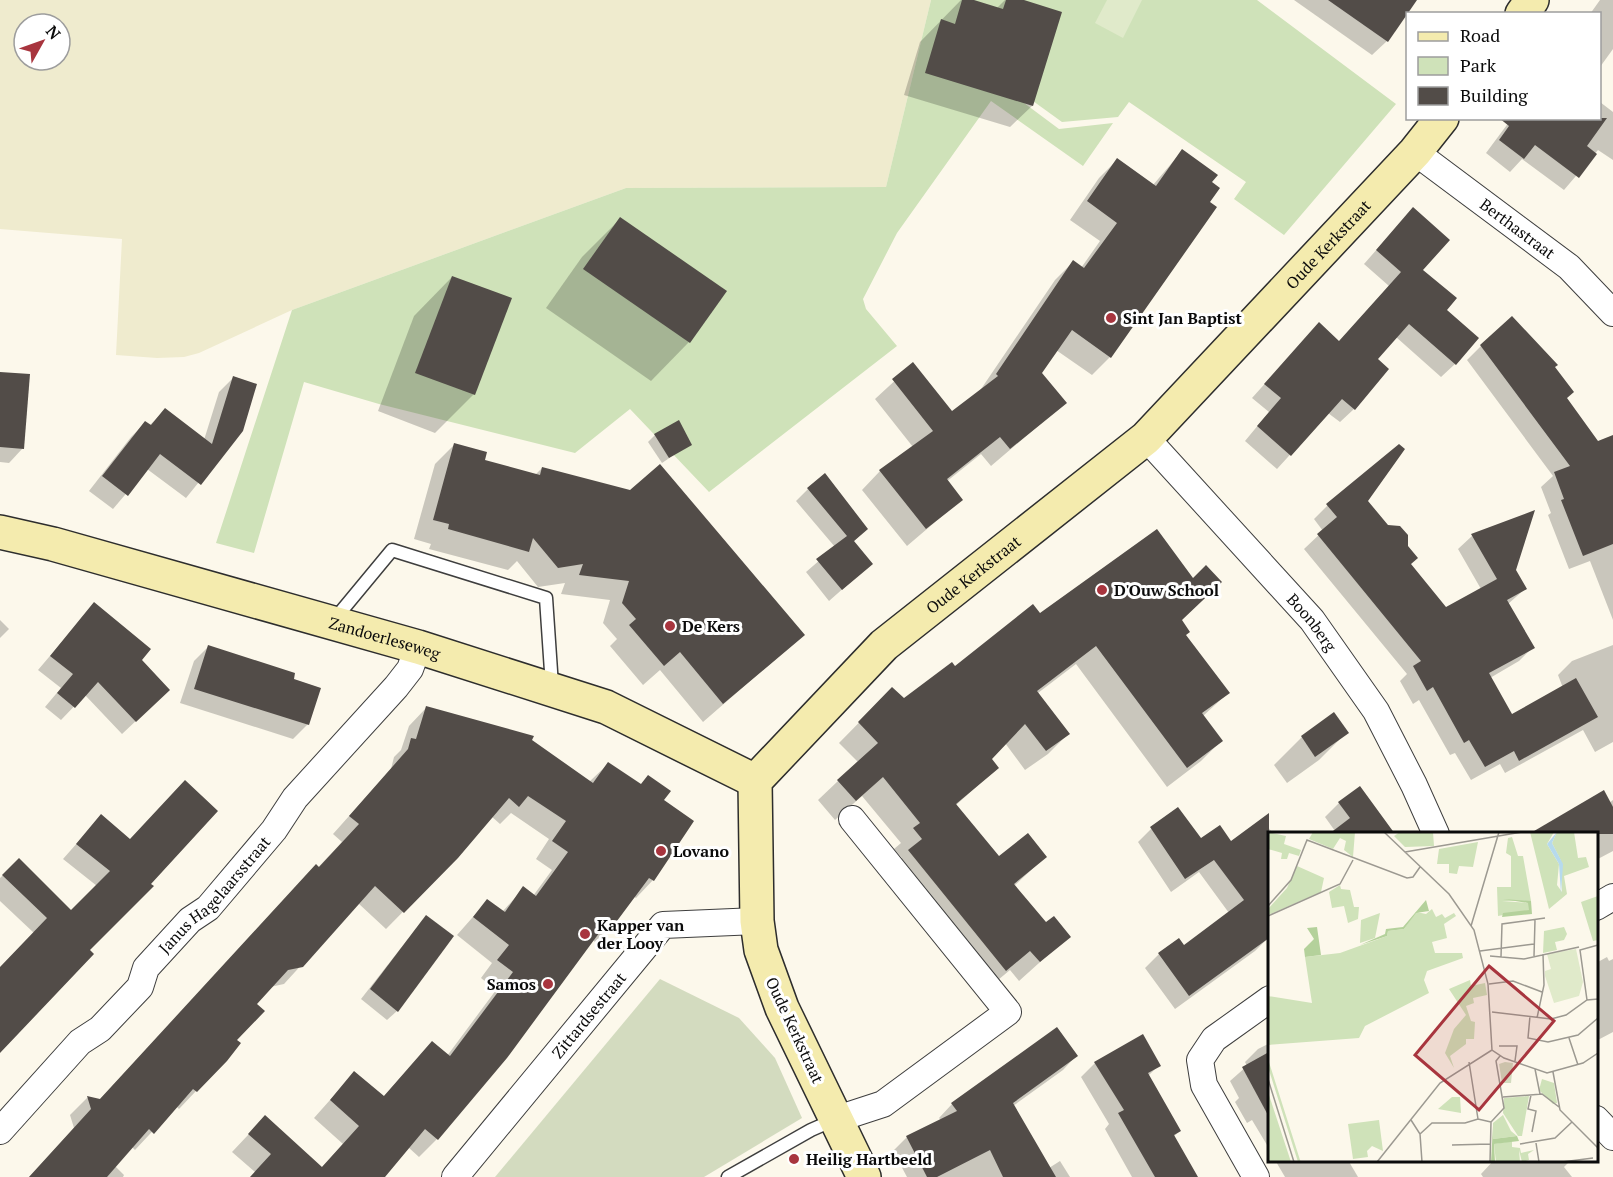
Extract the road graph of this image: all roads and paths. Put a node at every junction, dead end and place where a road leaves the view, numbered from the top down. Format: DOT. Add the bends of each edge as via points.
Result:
graph roads {
  1 [pos="1440,120"];
  2 [pos="1415,152"];
  3 [pos="1613,313"];
  4 [pos="1146,438"];
  5 [pos="0,532"];
  6 [pos="331,624"];
  7 [pos="418,647"];
  8 [pos="553,690"];
  9 [pos="755,781"];
  10 [pos="852,819"];
  11 [pos="1435,832"];
  12 [pos="1613,897"];
  13 [pos="1598,906"];
  14 [pos="756,921"];
  15 [pos="1268,1000"];
  16 [pos="837,1119"];
  17 [pos="1598,1121"];
  18 [pos="0,1131"];
  19 [pos="1613,1137"];
  20 [pos="455,1177"];
  21 [pos="728,1177"];
  22 [pos="864,1177"];
  23 [pos="1256,1177"];
  1 -- 2 [label="street, Oude Kerkstraat"];
  2 -- 3 [label="street, Berthastraat" via="1569,267"];
  2 -- 4 [label="street, Oude Kerkstraat"];
  4 -- 9 [label="street, Oude Kerkstraat" via="884,645"];
  4 -- 11 [label="street, Boonberg" via="1312,620 1376,711"];
  5 -- 6 [label="street, Zandoerleseweg"];
  6 -- 7 [label="street, Zandoerleseweg"];
  6 -- 8 [label="lane" via="392,550 546,598"];
  7 -- 8 [label="street, Zandoerleseweg"];
  7 -- 18 [label="street, Janus Hagelaarsstraat" via="410,669 396,687 295,798 274,830 208,908 190,920 146,968 140,987 100,1029 80,1042"];
  8 -- 9 [label="street, Zandoerleseweg" via="606,707"];
  9 -- 14 [label="street, Oude Kerkstraat"];
  10 -- 16 [label="street" via="1008,1012 883,1104"];
  12 -- 13 [label="street"];
  14 -- 16 [label="street, Oude Kerkstraat" via="772,986"];
  14 -- 20 [label="street, Zittardsestraat" via="663,925"];
  15 -- 23 [label="street" via="1214,1039 1200,1060 1204,1085"];
  16 -- 21 [label="lane"];
  16 -- 22 [label="street, Oude Kerkstraat"];
  17 -- 19 [label="street"];
}
